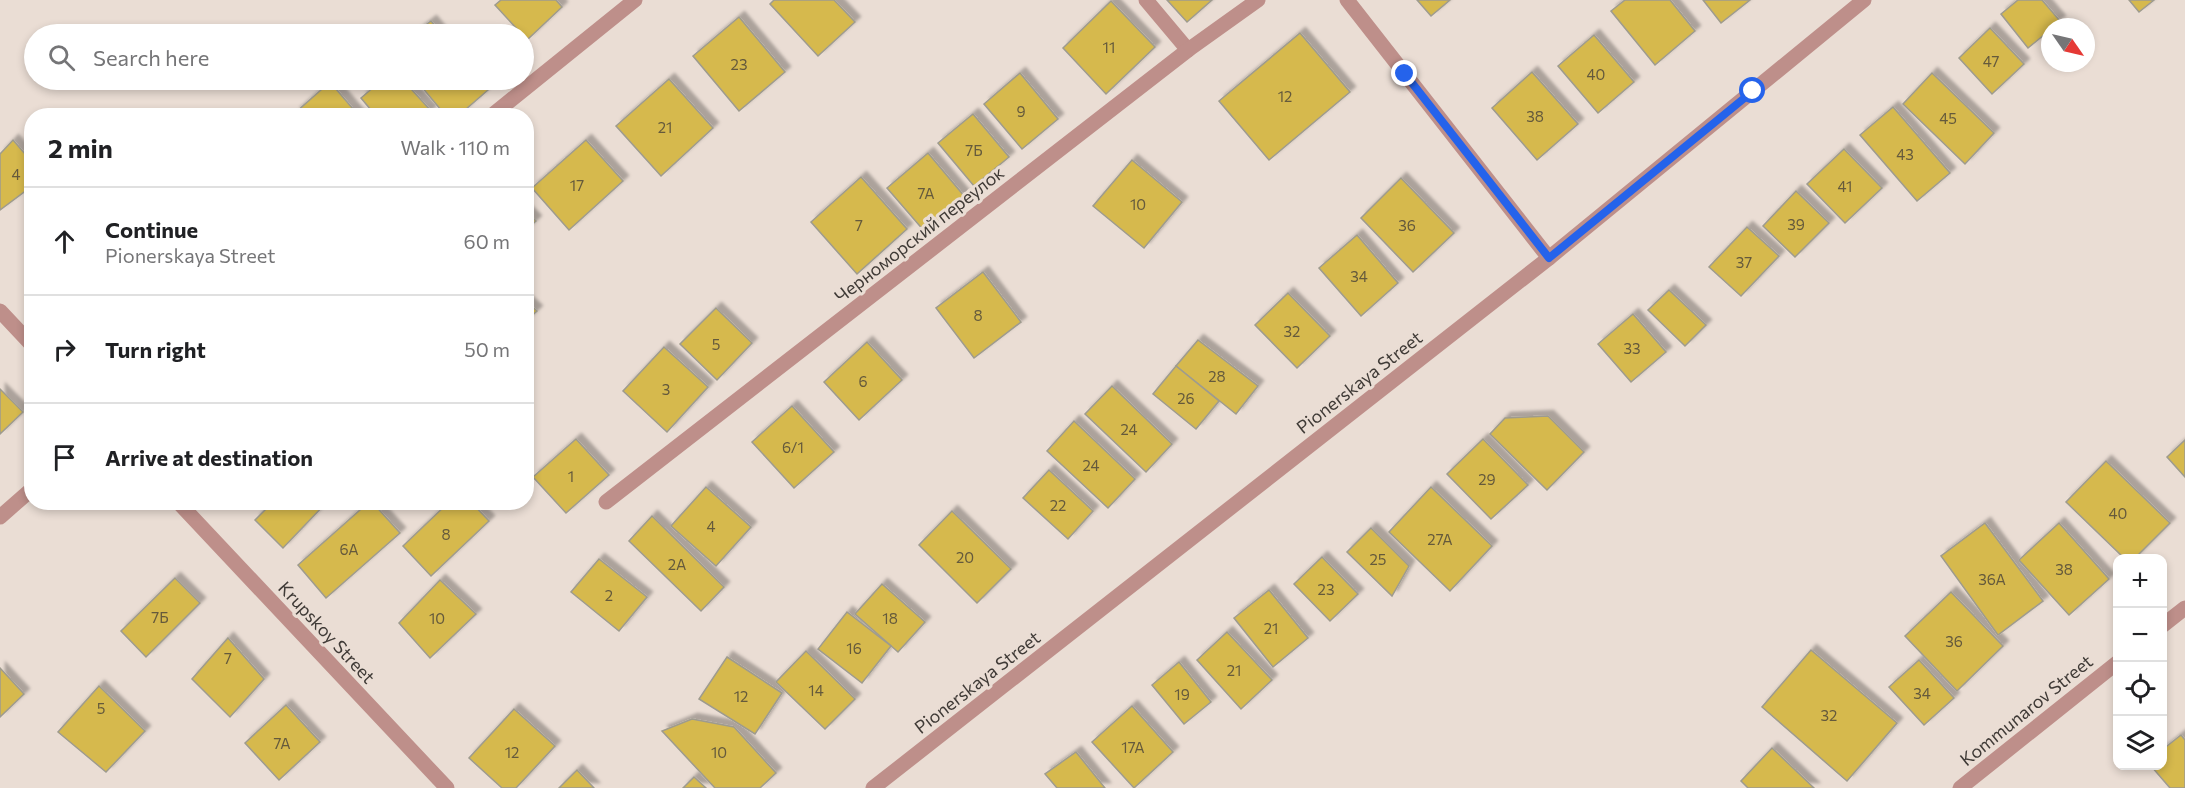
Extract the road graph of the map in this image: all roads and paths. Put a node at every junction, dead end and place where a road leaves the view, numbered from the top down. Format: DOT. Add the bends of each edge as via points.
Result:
graph roads {
  1 [pos="635,0"];
  2 [pos="1146,0"];
  3 [pos="1258,0"];
  4 [pos="1347,0"];
  5 [pos="1864,0"];
  6 [pos="1188,50"];
  7 [pos="534,81"];
  8 [pos="523,90"];
  9 [pos="501,108"];
  10 [pos="1549,258"];
  11 [pos="0,311"];
  12 [pos="24,336"];
  13 [pos="24,496"];
  14 [pos="606,502"];
  15 [pos="186,510"];
  16 [pos="0,517"];
  17 [pos="2185,608"];
  18 [pos="2167,623"];
  19 [pos="2113,666"];
  20 [pos="447,788"];
  21 [pos="873,788"];
  22 [pos="1960,788"];
  1 -- 7 [label="street"];
  2 -- 6 [label="street"];
  3 -- 6 [label="street, Черноморский переулок"];
  4 -- 10 [label="street"];
  5 -- 10 [label="street, Pionerskaya Street"];
  6 -- 14 [label="street, Черноморский переулок"];
  8 -- 9 [label="street"];
  10 -- 21 [label="street, Pionerskaya Street"];
  11 -- 12 [label="street"];
  13 -- 16 [label="street"];
  15 -- 20 [label="street, Krupskoy Street"];
  17 -- 18 [label="street"];
  19 -- 22 [label="street, Kommunarov Street"];
}
